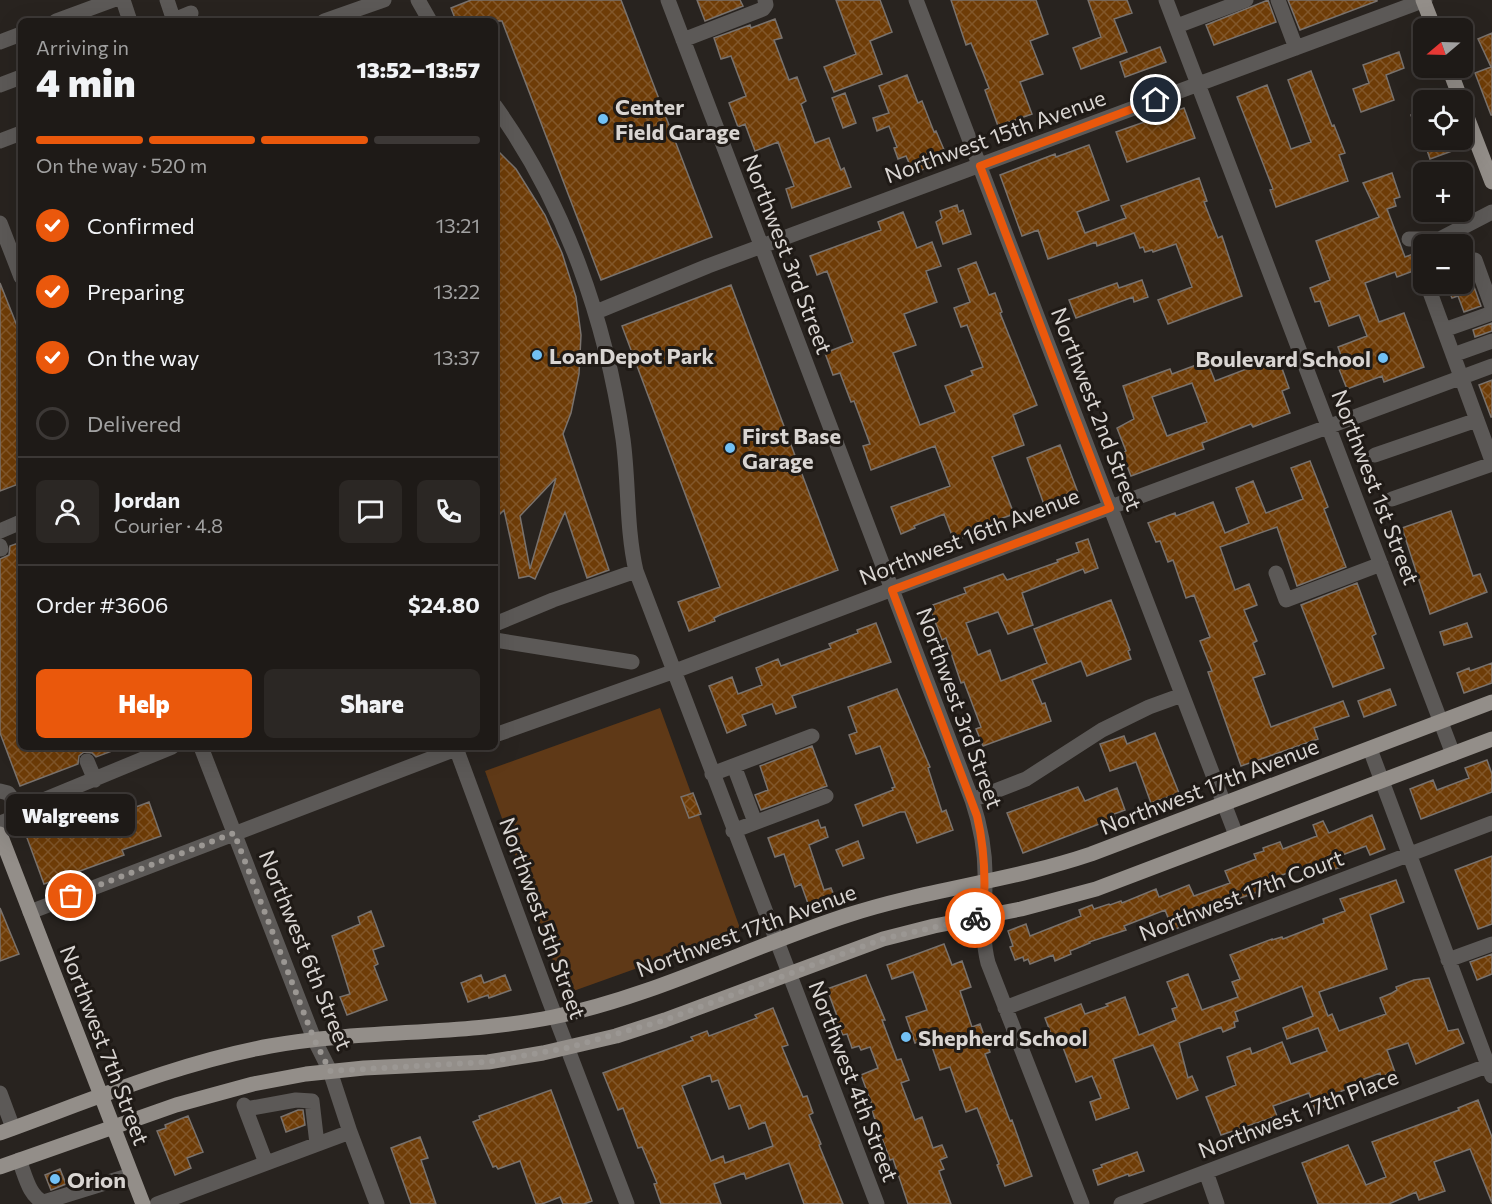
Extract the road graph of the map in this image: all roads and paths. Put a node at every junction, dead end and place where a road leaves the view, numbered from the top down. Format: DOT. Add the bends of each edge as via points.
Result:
graph roads {
  1 [pos="113,0"];
  2 [pos="123,0"];
  3 [pos="166,0"];
  4 [pos="384,0"];
  5 [pos="418,0"];
  6 [pos="668,0"];
  7 [pos="765,0"];
  8 [pos="916,0"];
  9 [pos="1166,0"];
  10 [pos="1246,0"];
  11 [pos="1278,0"];
  12 [pos="1424,0"];
  13 [pos="190,13"];
  14 [pos="64,18"];
  15 [pos="129,18"];
  16 [pos="173,18"];
  17 [pos="179,18"];
  18 [pos="333,18"];
  19 [pos="428,18"];
  20 [pos="1430,18"];
  21 [pos="1177,26"];
  22 [pos="18,35"];
  23 [pos="683,40"];
  24 [pos="0,42"];
  25 [pos="1296,48"];
  26 [pos="18,78"];
  27 [pos="0,85"];
  28 [pos="1198,85"];
  29 [pos="498,110"];
  30 [pos="1473,131"];
  31 [pos="18,134"];
  32 [pos="0,141"];
  33 [pos="980,166"];
  34 [pos="1492,182"];
  35 [pos="1492,212"];
  36 [pos="0,223"];
  37 [pos="1409,239"];
  38 [pos="761,247"];
  39 [pos="1485,267"];
  40 [pos="18,269"];
  41 [pos="1431,294"];
  42 [pos="1492,307"];
  43 [pos="596,312"];
  44 [pos="1492,313"];
  45 [pos="1444,330"];
  46 [pos="1492,341"];
  47 [pos="1453,355"];
  48 [pos="1492,366"];
  49 [pos="1461,378"];
  50 [pos="1477,420"];
  51 [pos="1329,426"];
  52 [pos="1375,455"];
  53 [pos="1492,463"];
  54 [pos="1392,499"];
  55 [pos="1110,508"];
  56 [pos="18,523"];
  57 [pos="0,531"];
  58 [pos="1381,564"];
  59 [pos="636,570"];
  60 [pos="1276,573"];
  61 [pos="892,590"];
  62 [pos="498,623"];
  63 [pos="498,640"];
  64 [pos="632,662"];
  65 [pos="675,671"];
  66 [pos="1182,695"];
  67 [pos="1492,702"];
  68 [pos="1440,722"];
  69 [pos="498,734"];
  70 [pos="812,736"];
  71 [pos="1492,739"];
  72 [pos="1370,749"];
  73 [pos="165,750"];
  74 [pos="202,750"];
  75 [pos="453,750"];
  76 [pos="459,750"];
  77 [pos="1453,754"];
  78 [pos="87,760"];
  79 [pos="734,766"];
  80 [pos="712,774"];
  81 [pos="102,777"];
  82 [pos="1382,781"];
  83 [pos="0,791"];
  84 [pos="826,796"];
  85 [pos="972,800"];
  86 [pos="1224,805"];
  87 [pos="29,806"];
  88 [pos="755,822"];
  89 [pos="0,823"];
  90 [pos="1492,824"];
  91 [pos="733,831"];
  92 [pos="234,833"];
  93 [pos="0,834"];
  94 [pos="1236,835"];
  95 [pos="1408,855"];
  96 [pos="985,882"];
  97 [pos="30,912"];
  98 [pos="983,916"];
  99 [pos="777,941"];
  100 [pos="1492,944"];
  101 [pos="1448,960"];
  102 [pos="789,973"];
  103 [pos="1005,1008"];
  104 [pos="555,1016"];
  105 [pos="314,1039"];
  106 [pos="567,1048"];
  107 [pos="1491,1068"];
  108 [pos="330,1071"];
  109 [pos="0,1093"];
  110 [pos="101,1096"];
  111 [pos="114,1127"];
  112 [pos="7,1130"];
  113 [pos="350,1132"];
  114 [pos="317,1144"];
  115 [pos="20,1161"];
  116 [pos="266,1163"];
  117 [pos="0,1167"];
  118 [pos="1206,1172"];
  119 [pos="131,1175"];
  120 [pos="1217,1203"];
  121 [pos="143,1204"];
  122 [pos="157,1204"];
  123 [pos="378,1204"];
  124 [pos="627,1204"];
  125 [pos="877,1204"];
  126 [pos="1082,1204"];
  127 [pos="1121,1204"];
  1 -- 14 [label="street"];
  2 -- 15 [label="street"];
  3 -- 16 [label="street"];
  4 -- 18 [label="street"];
  5 -- 19 [label="street"];
  6 -- 23 [label="street, Northwest 3rd Street"];
  7 -- 23 [label="street" via="763,9"];
  8 -- 33 [label="street, Northwest 2nd Street"];
  9 -- 21 [label="street, Northwest 1st Street"];
  10 -- 21 [label="street"];
  11 -- 25 [label="street"];
  12 -- 20 [label="main road"];
  12 -- 25 [label="street, Northwest 15th Avenue"];
  13 -- 17 [label="street"];
  21 -- 28 [label="street, Northwest 1st Street"];
  22 -- 24 [label="street"];
  23 -- 38 [label="street, Northwest 3rd Street"];
  25 -- 28 [label="street, Northwest 15th Avenue"];
  26 -- 27 [label="street"];
  28 -- 33 [label="street, Northwest 15th Avenue"];
  28 -- 51 [label="street, Northwest 1st Street"];
  29 -- 43 [label="street, Northwest 4th Street" via="546,190"];
  30 -- 34 [label="main road"];
  31 -- 32 [label="street"];
  33 -- 38 [label="street, Northwest 15th Avenue"];
  33 -- 55 [label="street, Northwest 2nd Street"];
  35 -- 37 [label="street" via="1440,240"];
  36 -- 40 [label="street"];
  38 -- 43 [label="street, Northwest 15th Avenue"];
  38 -- 61 [label="street, Northwest 3rd Street"];
  39 -- 42 [label="street"];
  41 -- 45 [label="street"];
  43 -- 59 [label="street, Northwest 4th Street" via="620,419"];
  44 -- 45 [label="street"];
  45 -- 47 [label="street"];
  46 -- 47 [label="street"];
  47 -- 49 [label="street"];
  48 -- 49 [label="street, Northwest 16th Avenue"];
  49 -- 50 [label="street"];
  49 -- 51 [label="street, Northwest 16th Avenue"];
  50 -- 52 [label="street"];
  50 -- 53 [label="street"];
  51 -- 55 [label="street, Northwest 16th Avenue"];
  51 -- 58 [label="street, Northwest 1st Street"];
  53 -- 54 [label="street"];
  55 -- 61 [label="street, Northwest 16th Avenue"];
  55 -- 66 [label="street, Northwest 2nd Street"];
  56 -- 57 [label="street"];
  58 -- 60 [label="street" via="1286,600"];
  58 -- 68 [label="street, Northwest 1st Street"];
  59 -- 62 [label="street"];
  59 -- 65 [label="street, Northwest 4th Street"];
  61 -- 65 [label="street, Northwest 16th Avenue"];
  61 -- 85 [label="street, Northwest 3rd Street"];
  63 -- 64 [label="street"];
  65 -- 69 [label="street, Northwest 16th Avenue"];
  65 -- 80 [label="street, Northwest 4th Street"];
  66 -- 85 [label="street" via="1101,730 1026,779"];
  66 -- 86 [label="street, Northwest 2nd Street"];
  67 -- 68 [label="main road, Northwest 17th Avenue"];
  68 -- 72 [label="main road, Northwest 17th Avenue"];
  68 -- 77 [label="street, Northwest 1st Street"];
  70 -- 79 [label="street"];
  71 -- 77 [label="main road"];
  72 -- 82 [label="street"];
  72 -- 86 [label="main road, Northwest 17th Avenue"];
  73 -- 81 [label="street"];
  74 -- 92 [label="street, Northwest 6th Street"];
  75 -- 92 [label="street"];
  76 -- 104 [label="street, Northwest 5th Street"];
  77 -- 82 [label="main road"];
  78 -- 81 [label="street"];
  79 -- 80 [label="street"];
  79 -- 88 [label="street"];
  80 -- 91 [label="street, Northwest 4th Street"];
  81 -- 87 [label="street"];
  82 -- 94 [label="main road"];
  82 -- 95 [label="street"];
  83 -- 87 [label="street" via="22,806"];
  84 -- 88 [label="street"];
  85 -- 96 [label="street, Northwest 3rd Street" via="982,841"];
  86 -- 94 [label="street, Northwest 2nd Street"];
  86 -- 96 [label="main road, Northwest 17th Avenue" via="1071,861"];
  87 -- 89 [label="street" via="21,815"];
  88 -- 91 [label="street"];
  90 -- 95 [label="street, Northwest 17th Court"];
  91 -- 99 [label="street, Northwest 4th Street"];
  92 -- 97 [label="street"];
  92 -- 105 [label="street, Northwest 6th Street"];
  93 -- 97 [label="main road, Northwest 7th Street"];
  94 -- 98 [label="main road" via="1096,889"];
  95 -- 101 [label="street"];
  95 -- 103 [label="street, Northwest 17th Court"];
  96 -- 98 [label="street, Northwest 3rd Street"];
  96 -- 99 [label="main road, Northwest 17th Avenue" via="892,902"];
  97 -- 110 [label="main road, Northwest 7th Street"];
  98 -- 102 [label="main road" via="883,939"];
  98 -- 103 [label="street, Northwest 3rd Street" via="984,950"];
  99 -- 102 [label="street, Northwest 4th Street"];
  99 -- 104 [label="main road, Northwest 17th Avenue" via="653,988"];
  100 -- 101 [label="street"];
  101 -- 107 [label="street"];
  102 -- 106 [label="main road" via="665,1020"];
  102 -- 125 [label="street, Northwest 4th Street"];
  103 -- 126 [label="street, Northwest 3rd Street"];
  104 -- 105 [label="main road, Northwest 17th Avenue" via="476,1029"];
  104 -- 106 [label="street, Northwest 5th Street"];
  105 -- 108 [label="street, Northwest 6th Street"];
  105 -- 110 [label="main road, Northwest 17th Avenue" via="219,1058"];
  106 -- 108 [label="main road" via="488,1062"];
  106 -- 124 [label="street, Northwest 5th Street"];
  107 -- 118 [label="street, Northwest 17th Place"];
  108 -- 111 [label="main road" via="238,1087"];
  108 -- 113 [label="street, Northwest 6th Street"];
  109 -- 112 [label="street"];
  110 -- 111 [label="main road, Northwest 7th Street"];
  110 -- 112 [label="main road, Northwest 17th Avenue"];
  111 -- 115 [label="main road"];
  111 -- 119 [label="main road, Northwest 7th Street"];
  113 -- 114 [label="street"];
  113 -- 123 [label="street, Northwest 6th Street"];
  114 -- 116 [label="street"];
  114 -- 116 [label="street" via="312,1101 245,1107"];
  115 -- 117 [label="main road"];
  115 -- 119 [label="street" via="30,1188 44,1202"];
  116 -- 122 [label="street"];
  118 -- 120 [label="street"];
  118 -- 127 [label="street, Northwest 17th Place"];
  119 -- 121 [label="main road, Northwest 7th Street"];
}
